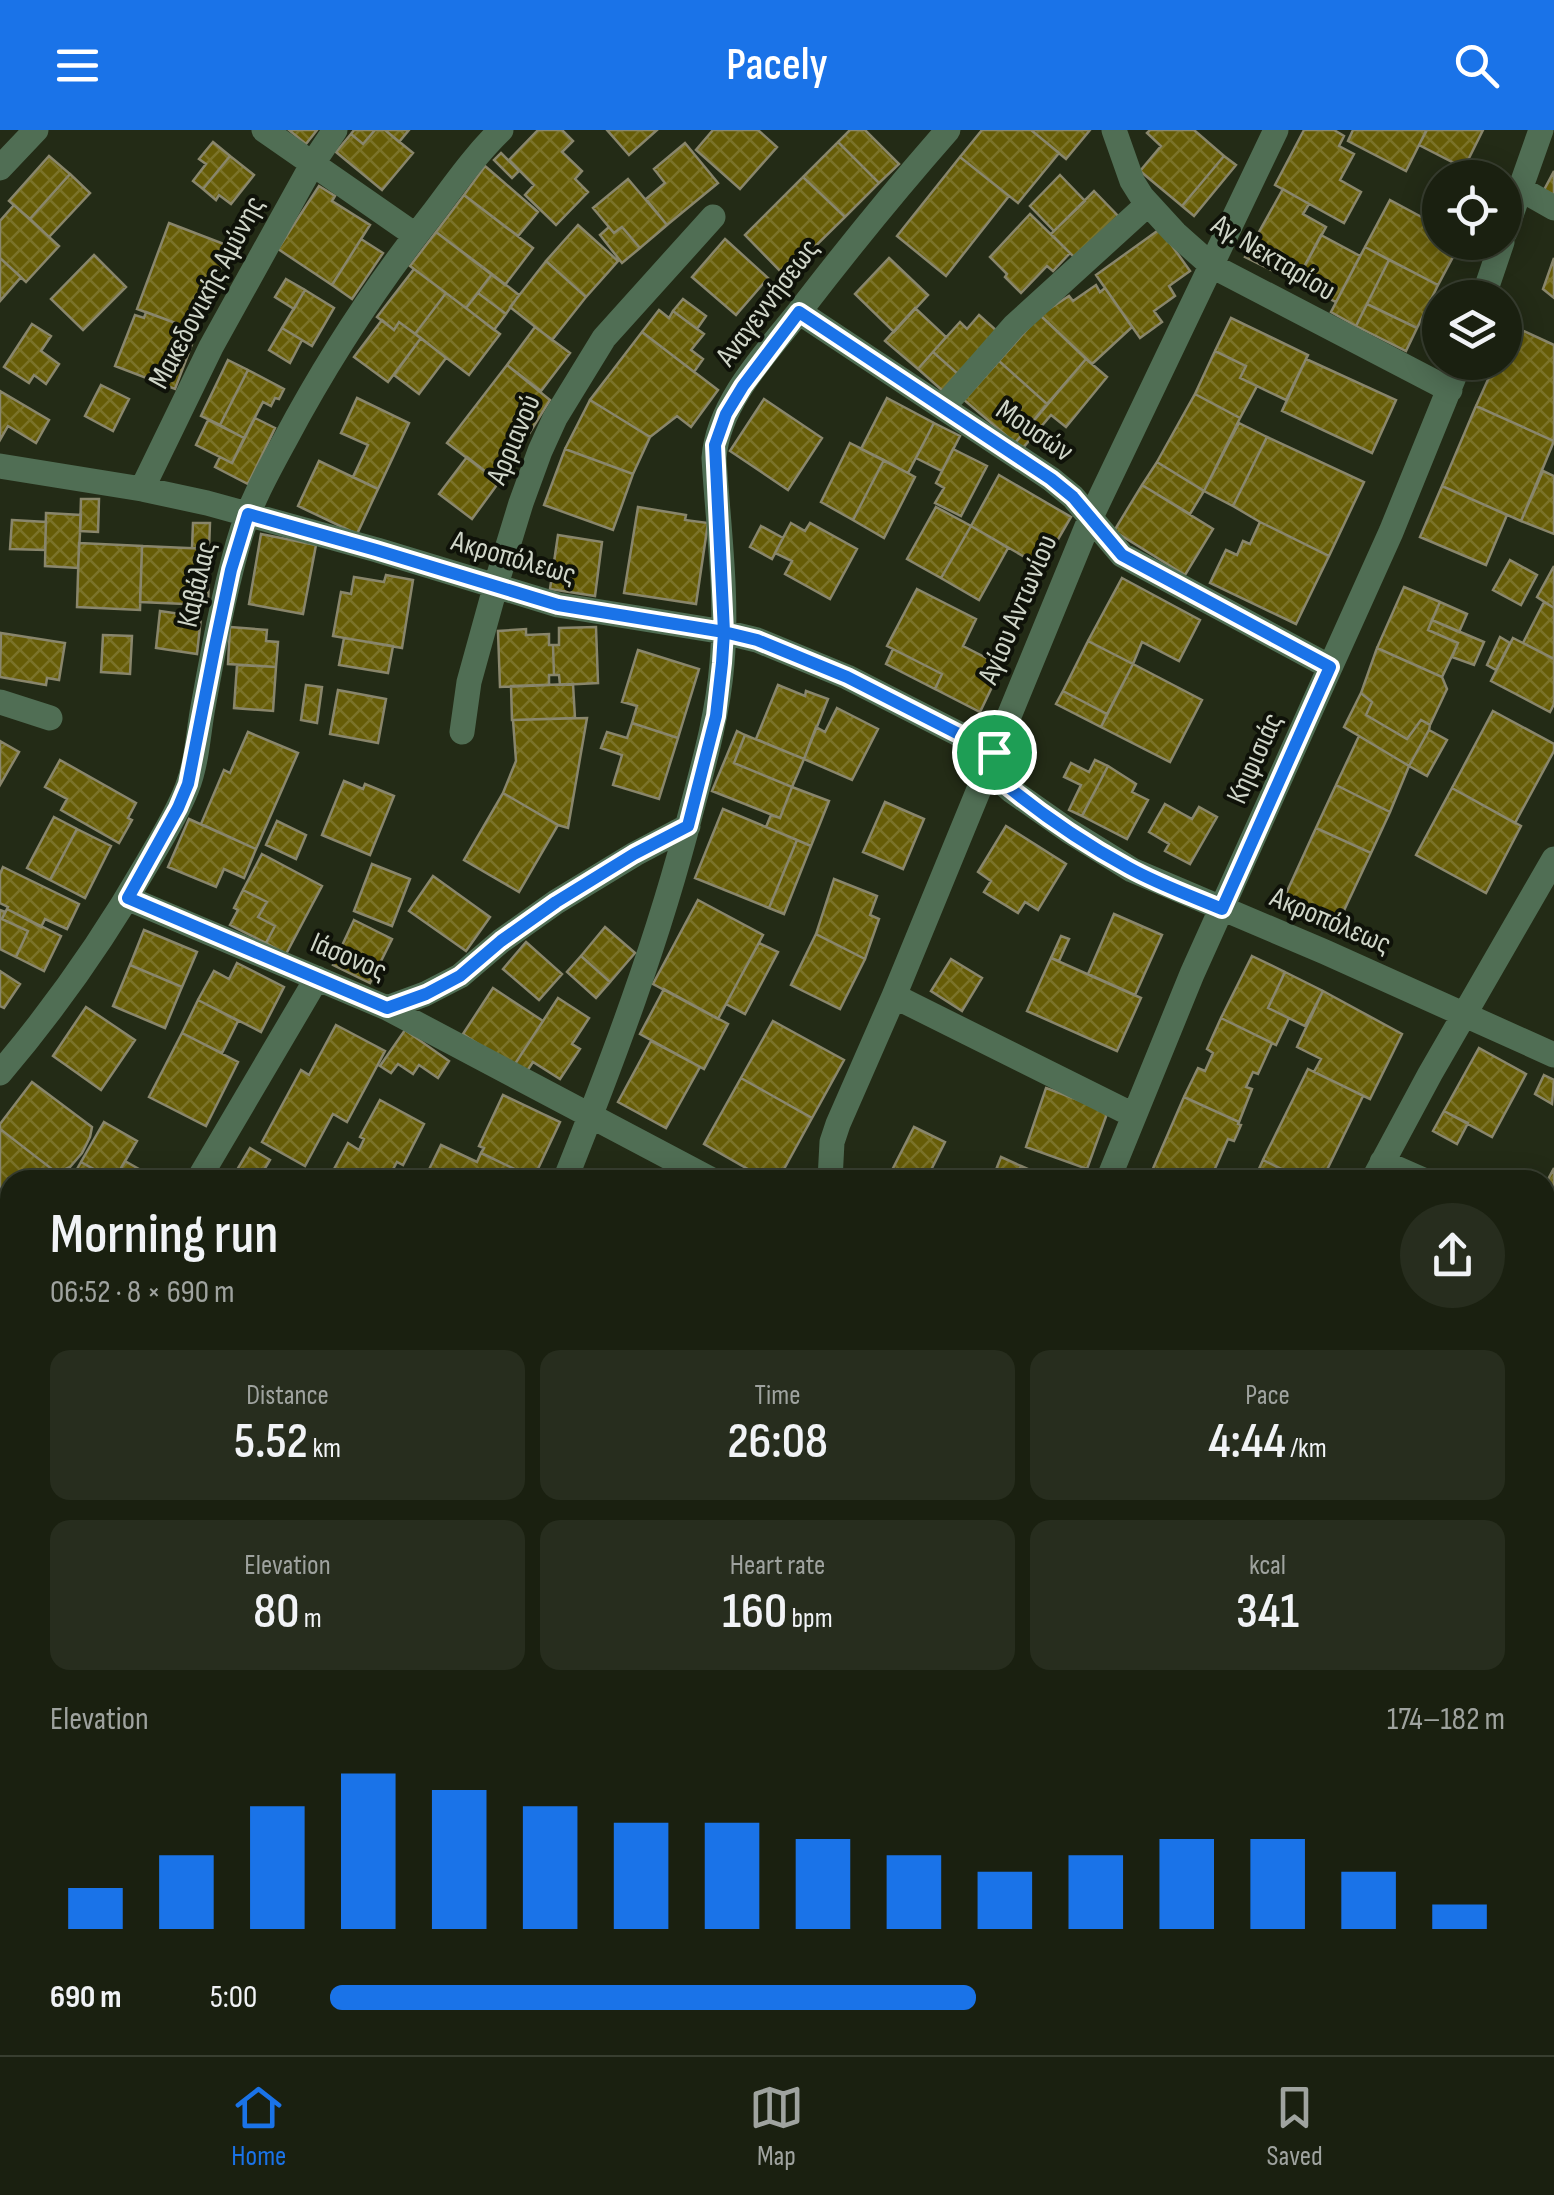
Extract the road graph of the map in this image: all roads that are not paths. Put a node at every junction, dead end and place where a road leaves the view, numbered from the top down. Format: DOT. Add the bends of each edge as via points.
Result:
graph roads {
  1 [pos="36,130"];
  2 [pos="264,130"];
  3 [pos="335,130"];
  4 [pos="502,130"];
  5 [pos="948,130"];
  6 [pos="1114,130"];
  7 [pos="1276,130"];
  8 [pos="1540,130"];
  9 [pos="313,162"];
  10 [pos="0,168"];
  11 [pos="1522,180"];
  12 [pos="1522,190"];
  13 [pos="1148,204"];
  14 [pos="1554,208"];
  15 [pos="713,217"];
  16 [pos="415,235"];
  17 [pos="1212,266"];
  18 [pos="799,312"];
  19 [pos="1454,380"];
  20 [pos="1450,390"];
  21 [pos="943,407"];
  22 [pos="0,466"];
  23 [pos="142,489"];
  24 [pos="248,514"];
  25 [pos="1090,518"];
  26 [pos="495,588"];
  27 [pos="724,632"];
  28 [pos="1330,667"];
  29 [pos="0,702"];
  30 [pos="50,718"];
  31 [pos="462,732"];
  32 [pos="991,761"];
  33 [pos="688,826"];
  34 [pos="1554,859"];
  35 [pos="128,898"];
  36 [pos="1222,909"];
  37 [pos="317,978"];
  38 [pos="894,996"];
  39 [pos="387,1008"];
  40 [pos="1463,1014"];
  41 [pos="1554,1056"];
  42 [pos="0,1073"];
  43 [pos="592,1115"];
  44 [pos="1133,1115"];
  45 [pos="204,1170"];
  46 [pos="569,1170"];
  47 [pos="694,1170"];
  48 [pos="831,1170"];
  49 [pos="1112,1170"];
  50 [pos="1379,1170"];
  1 -- 10 [label="street"];
  2 -- 9 [label="street"];
  3 -- 9 [label="street, Μακεδονικής Αμύνης"];
  4 -- 16 [label="street, Καβάλας"];
  5 -- 18 [label="street, Αναγεννήσεως"];
  6 -- 13 [label="street, Αγ. Νεκταρίου"];
  7 -- 17 [label="street, Αγίου Αντωνίου"];
  8 -- 11 [label="street"];
  9 -- 16 [label="street"];
  9 -- 23 [label="street, Μακεδονικής Αμύνης"];
  12 -- 14 [label="street"];
  13 -- 17 [label="street, Αγ. Νεκταρίου"];
  13 -- 21 [label="street" via="1014,326"];
  15 -- 26 [label="street, Αρριανού" via="604,338 578,377 540,451"];
  16 -- 24 [label="street, Καβάλας" via="336,348"];
  17 -- 20 [label="street, Αγ. Νεκταρίου"];
  17 -- 25 [label="street, Αγίου Αντωνίου"];
  18 -- 21 [label="street, Μουσών"];
  18 -- 27 [label="street, Αναγεννήσεως" via="743,386 715,445"];
  19 -- 20 [label="street, Κηφισιάς"];
  20 -- 28 [label="street, Κηφισιάς"];
  21 -- 25 [label="street, Μουσών" via="1051,479"];
  22 -- 23 [label="street, Ακροπόλεως"];
  23 -- 24 [label="street, Ακροπόλεως"];
  24 -- 26 [label="street, Ακροπόλεως"];
  24 -- 35 [label="street, Καβάλας" via="188,784"];
  25 -- 28 [label="street, Μουσών" via="1137,565"];
  25 -- 32 [label="street, Αγίου Αντωνίου"];
  26 -- 27 [label="street, Ακροπόλεως" via="572,608"];
  26 -- 31 [label="street, Αρριανού"];
  27 -- 32 [label="street, Ακροπόλεως" via="810,660 896,701"];
  27 -- 33 [label="street, Αναγεννήσεως" via="716,716"];
  28 -- 36 [label="street, Κηφισιάς"];
  29 -- 30 [label="street"];
  32 -- 36 [label="street, Ακροπόλεως" via="1038,809 1111,858"];
  32 -- 38 [label="street, Αγίου Αντωνίου"];
  33 -- 39 [label="street" via="556,902 460,976"];
  33 -- 43 [label="street, Αναγεννήσεως"];
  34 -- 40 [label="street"];
  35 -- 37 [label="street, Ιάσονος"];
  35 -- 42 [label="street, Καβάλας"];
  36 -- 40 [label="street, Ακροπόλεως"];
  36 -- 44 [label="street, Κηφισιάς"];
  37 -- 39 [label="street, Ιάσονος"];
  37 -- 45 [label="street"];
  38 -- 44 [label="street"];
  38 -- 48 [label="street, Αγίου Αντωνίου" via="838,1124"];
  39 -- 43 [label="street, Ιάσονος"];
  40 -- 41 [label="street, Ακροπόλεως"];
  40 -- 50 [label="street"];
  43 -- 46 [label="street, Αναγεννήσεως"];
  43 -- 47 [label="street, Ιάσονος"];
  44 -- 49 [label="street, Κηφισιάς"];
}
